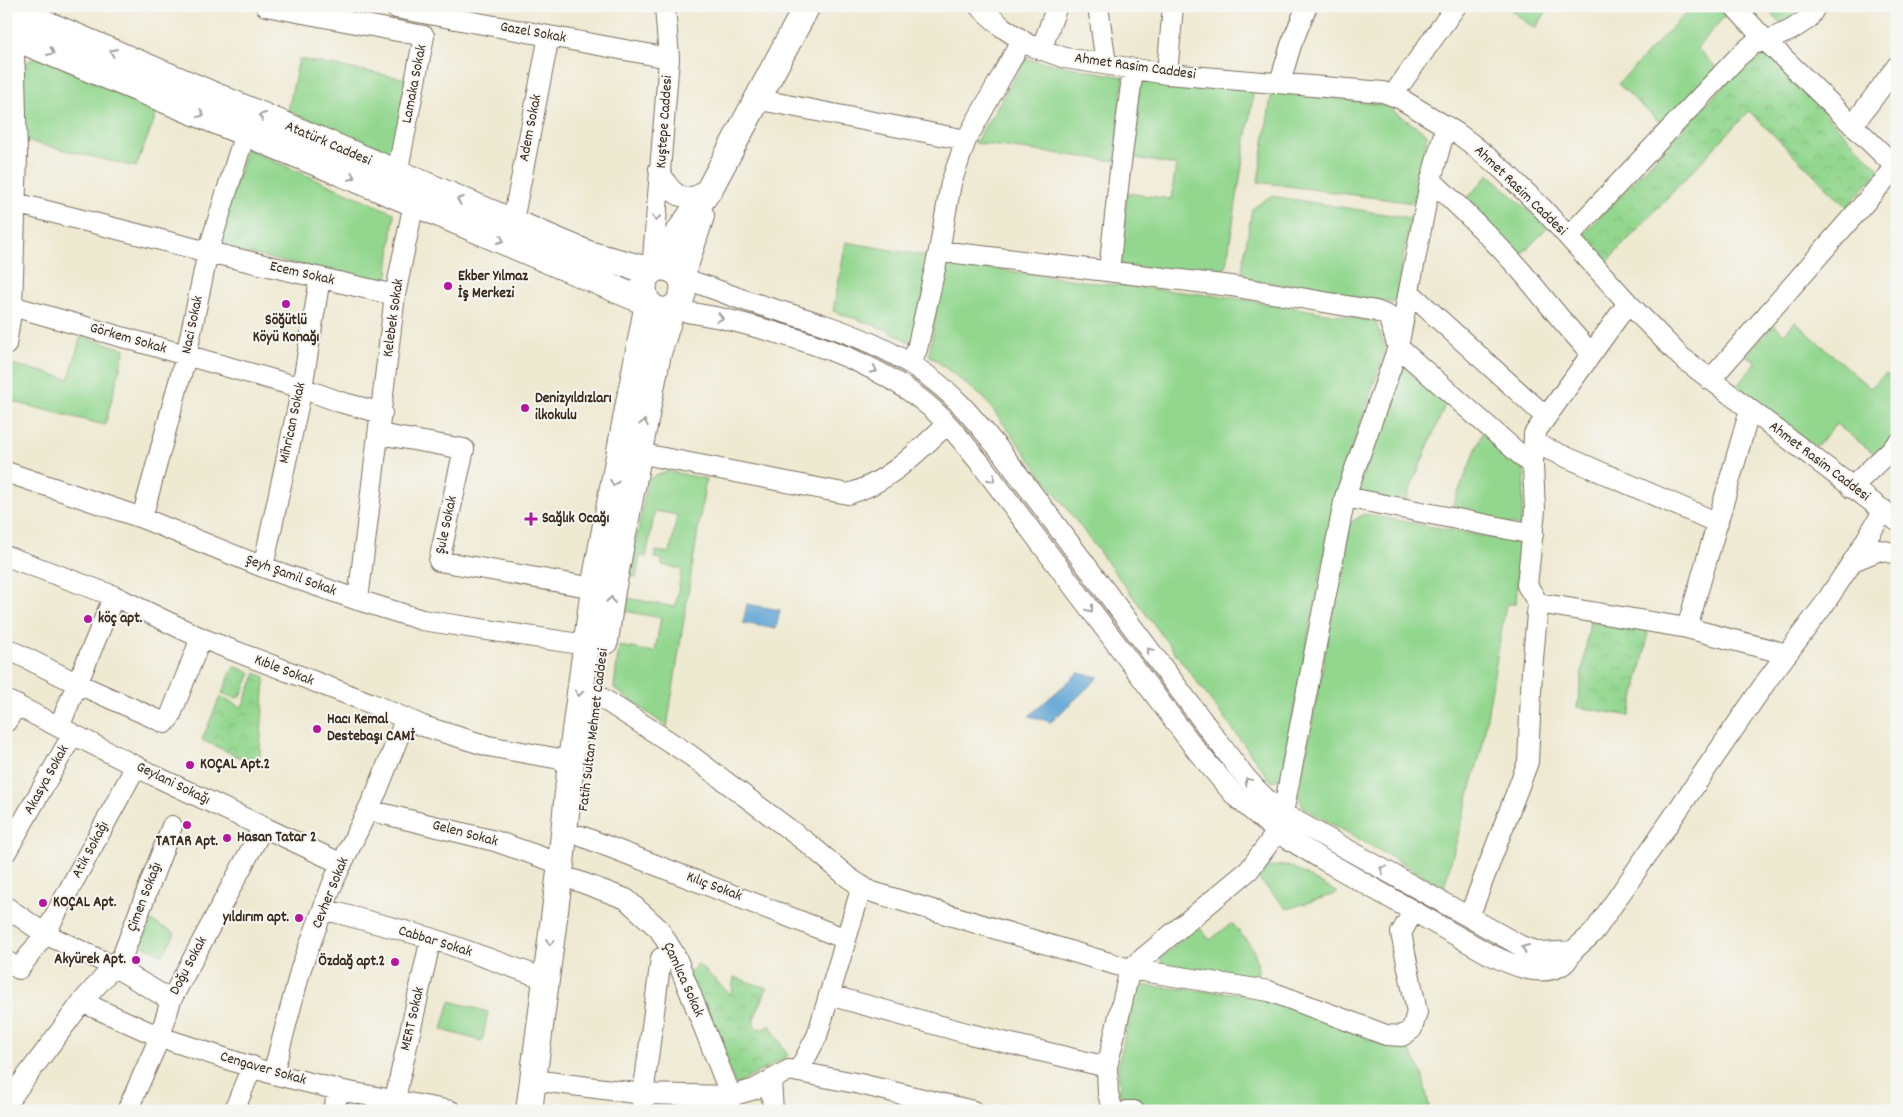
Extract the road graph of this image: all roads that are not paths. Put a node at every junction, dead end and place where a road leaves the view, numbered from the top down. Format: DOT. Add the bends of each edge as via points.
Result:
graph roads {
  1 [pos="266,6"];
  2 [pos="665,6"];
  3 [pos="807,6"];
  4 [pos="979,6"];
  5 [pos="1057,6"];
  6 [pos="1098,6"];
  7 [pos="1173,6"];
  8 [pos="1307,6"];
  9 [pos="1456,6"];
  10 [pos="1734,6"];
  11 [pos="1816,6"];
  12 [pos="396,7"];
  13 [pos="10,18"];
  14 [pos="424,36"];
  15 [pos="548,36"];
  16 [pos="1022,40"];
  17 [pos="1766,41"];
  18 [pos="1041,50"];
  19 [pos="669,58"];
  20 [pos="1106,64"];
  21 [pos="1897,66"];
  22 [pos="1133,69"];
  23 [pos="11,73"];
  24 [pos="1167,74"];
  25 [pos="1280,82"];
  26 [pos="1393,95"];
  27 [pos="756,99"];
  28 [pos="1853,125"];
  29 [pos="1446,126"];
  30 [pos="245,132"];
  31 [pos="966,140"];
  32 [pos="1896,168"];
  33 [pos="659,169"];
  34 [pos="11,170"];
  35 [pos="398,174"];
  36 [pos="1431,180"];
  37 [pos="710,188"];
  38 [pos="414,202"];
  39 [pos="15,203"];
  40 [pos="513,221"];
  41 [pos="1568,237"];
  42 [pos="939,251"];
  43 [pos="208,252"];
  44 [pos="643,268"];
  45 [pos="1109,272"];
  46 [pos="688,274"];
  47 [pos="320,278"];
  48 [pos="9,281"];
  49 [pos="1409,292"];
  50 [pos="395,295"];
  51 [pos="1628,303"];
  52 [pos="12,306"];
  53 [pos="665,316"];
  54 [pos="7,336"];
  55 [pos="1398,347"];
  56 [pos="649,351"];
  57 [pos="1592,352"];
  58 [pos="186,356"];
  59 [pos="911,364"];
  60 [pos="1710,380"];
  61 [pos="302,388"];
  62 [pos="1750,410"];
  63 [pos="382,413"];
  64 [pos="1546,418"];
  65 [pos="947,424"];
  66 [pos="379,434"];
  67 [pos="1534,443"];
  68 [pos="1897,444"];
  69 [pos="638,454"];
  70 [pos="1533,466"];
  71 [pos="6,472"];
  72 [pos="1852,488"];
  73 [pos="1345,497"];
  74 [pos="1890,516"];
  75 [pos="142,518"];
  76 [pos="1718,523"];
  77 [pos="1533,534"];
  78 [pos="1897,554"];
  79 [pos="6,556"];
  80 [pos="1853,561"];
  81 [pos="263,567"];
  82 [pos="594,588"];
  83 [pos="114,596"];
  84 [pos="358,600"];
  85 [pos="1538,603"];
  86 [pos="1687,628"];
  87 [pos="201,638"];
  88 [pos="586,645"];
  89 [pos="6,648"];
  90 [pos="1787,654"];
  91 [pos="76,683"];
  92 [pos="597,695"];
  93 [pos="12,702"];
  94 [pos="406,718"];
  95 [pos="6,722"];
  96 [pos="66,730"];
  97 [pos="571,760"];
  98 [pos="136,766"];
  99 [pos="368,810"];
  100 [pos="1283,813"];
  101 [pos="172,826"];
  102 [pos="263,826"];
  103 [pos="1276,832"];
  104 [pos="581,836"];
  105 [pos="6,852"];
  106 [pos="342,864"];
  107 [pos="568,872"];
  108 [pos="862,886"];
  109 [pos="6,907"];
  110 [pos="323,909"];
  111 [pos="1413,912"];
  112 [pos="1469,917"];
  113 [pos="45,934"];
  114 [pos="431,938"];
  115 [pos="846,938"];
  116 [pos="1573,951"];
  117 [pos="676,957"];
  118 [pos="13,965"];
  119 [pos="113,966"];
  120 [pos="1130,969"];
  121 [pos="546,979"];
  122 [pos="828,995"];
  123 [pos="171,1000"];
  124 [pos="82,1002"];
  125 [pos="160,1037"];
  126 [pos="252,1066"];
  127 [pos="1107,1068"];
  128 [pos="798,1072"];
  129 [pos="273,1074"];
  130 [pos="771,1080"];
  131 [pos="541,1081"];
  132 [pos="339,1090"];
  133 [pos="395,1099"];
  134 [pos="642,1102"];
  135 [pos="730,1103"];
  136 [pos="6,1104"];
  137 [pos="962,1109"];
  138 [pos="127,1111"];
  139 [pos="234,1111"];
  140 [pos="333,1111"];
  141 [pos="451,1111"];
  142 [pos="529,1111"];
  143 [pos="546,1111"];
  144 [pos="773,1111"];
  145 [pos="1113,1111"];
  146 [pos="1128,1111"];
  147 [pos="1134,1111"];
  1 -- 14 [label="street"];
  2 -- 19 [label="street, Kuştepe Caddesi"];
  3 -- 27 [label="main road"];
  4 -- 16 [label="street, Ahmet Rasim Caddesi"];
  5 -- 18 [label="street"];
  6 -- 20 [label="street"];
  7 -- 24 [label="street"];
  8 -- 25 [label="street"];
  9 -- 26 [label="street"];
  10 -- 17 [label="street"];
  11 -- 17 [label="street" via="1808,19"];
  12 -- 14 [label="street, Lamaka Sokak"];
  12 -- 15 [label="street, Gazel Sokak"];
  13 -- 23 [label="street"];
  13 -- 30 [label="main road, one-way"];
  35 -- 13 [label="main road, Atatürk Caddesi, one-way"];
  14 -- 35 [label="street, Lamaka Sokak"];
  15 -- 19 [label="street, Gazel Sokak"];
  15 -- 40 [label="street, Adem Sokak"];
  16 -- 18 [label="street, Ahmet Rasim Caddesi"];
  16 -- 31 [label="street"];
  17 -- 28 [label="street"];
  17 -- 41 [label="street" via="1753,44 1738,57"];
  18 -- 20 [label="street, Ahmet Rasim Caddesi" via="1065,58"];
  19 -- 33 [label="street, Kuştepe Caddesi"];
  20 -- 22 [label="street, Ahmet Rasim Caddesi"];
  21 -- 28 [label="street"];
  22 -- 24 [label="street, Ahmet Rasim Caddesi"];
  22 -- 45 [label="street"];
  23 -- 34 [label="street"];
  24 -- 25 [label="street, Ahmet Rasim Caddesi"];
  25 -- 26 [label="street, Ahmet Rasim Caddesi"];
  26 -- 29 [label="street, Ahmet Rasim Caddesi"];
  27 -- 31 [label="street"];
  27 -- 37 [label="main road"];
  28 -- 32 [label="street"];
  29 -- 36 [label="street"];
  29 -- 41 [label="street, Ahmet Rasim Caddesi" via="1503,170"];
  30 -- 38 [label="main road, one-way"];
  30 -- 43 [label="street, Naci Sokak"];
  31 -- 42 [label="street" via="951,183"];
  32 -- 60 [label="street"];
  33 -- 37 [label="street, Kuştepe Caddesi" via="668,187 682,197 695,197"];
  33 -- 44 [label="street, one-way" via="654,241"];
  34 -- 39 [label="street"];
  40 -- 35 [label="main road, Atatürk Caddesi, one-way"];
  36 -- 49 [label="street"];
  36 -- 57 [label="street" via="1481,228"];
  37 -- 44 [label="main road"];
  37 -- 46 [label="main road"];
  38 -- 50 [label="street, Kelebek Sokak"];
  38 -- 53 [label="main road, one-way" via="617,290"];
  39 -- 43 [label="street, Ecem Sokak"];
  39 -- 48 [label="street"];
  40 -- 44 [label="main road, Atatürk Caddesi" via="593,256"];
  41 -- 51 [label="street, Ahmet Rasim Caddesi"];
  42 -- 45 [label="street"];
  42 -- 59 [label="street"];
  43 -- 47 [label="street, Ecem Sokak"];
  43 -- 58 [label="street, Naci Sokak"];
  44 -- 46 [label="main road, Atatürk Caddesi" via="661,267"];
  44 -- 53 [label="main road" via="644,296"];
  45 -- 55 [label="street" via="1231,286 1376,311 1388,316"];
  46 -- 53 [label="main road" via="680,301"];
  46 -- 59 [label="street" via="728,295 853,334"];
  47 -- 50 [label="street, Ecem Sokak"];
  47 -- 61 [label="street, Mihrican Sokak"];
  48 -- 52 [label="street"];
  49 -- 55 [label="street"];
  49 -- 64 [label="street"];
  50 -- 63 [label="street, Kelebek Sokak"];
  51 -- 57 [label="street"];
  51 -- 60 [label="street, Ahmet Rasim Caddesi" via="1680,357"];
  52 -- 54 [label="street"];
  52 -- 58 [label="street, Görkem Sokak"];
  53 -- 56 [label="main road"];
  53 -- 65 [label="street, one-way" via="725,320 848,357 906,389"];
  55 -- 70 [label="street"];
  55 -- 73 [label="street"];
  69 -- 56 [label="main road, Fatih Sultan Mehmet Caddesi, one-way"];
  56 -- 82 [label="main road, one-way"];
  57 -- 64 [label="street"];
  58 -- 61 [label="street, Görkem Sokak"];
  58 -- 75 [label="street, Naci Sokak"];
  100 -- 59 [label="street, one-way" via="1238,768 993,443 959,403"];
  60 -- 62 [label="street, Ahmet Rasim Caddesi"];
  61 -- 63 [label="street"];
  61 -- 81 [label="street, Mihrican Sokak"];
  62 -- 72 [label="street, Ahmet Rasim Caddesi"];
  62 -- 76 [label="street"];
  63 -- 66 [label="street, Kelebek Sokak"];
  64 -- 67 [label="street" via="1534,434"];
  65 -- 69 [label="street" via="901,466 861,490 848,494"];
  65 -- 103 [label="street, one-way" via="981,464 1197,751 1236,797"];
  66 -- 82 [label="street, Şule Sokak" via="464,449 440,561"];
  66 -- 84 [label="street, Kelebek Sokak"];
  67 -- 70 [label="street"];
  67 -- 76 [label="street"];
  68 -- 72 [label="street"];
  92 -- 69 [label="main road, Fatih Sultan Mehmet Caddesi, one-way" via="612,591"];
  70 -- 77 [label="street"];
  71 -- 75 [label="street, Şeyh Şamil Sokak"];
  72 -- 74 [label="street, Ahmet Rasim Caddesi"];
  73 -- 77 [label="street"];
  73 -- 100 [label="street"];
  74 -- 80 [label="street"];
  75 -- 81 [label="street, Şeyh Şamil Sokak"];
  76 -- 86 [label="street"];
  77 -- 85 [label="street" via="1527,585"];
  78 -- 80 [label="street" via="1880,550"];
  79 -- 83 [label="street, Kıble Sokak"];
  80 -- 90 [label="street"];
  81 -- 84 [label="street, Şeyh Şamil Sokak"];
  82 -- 88 [label="main road, Fatih Sultan Mehmet Caddesi"];
  83 -- 87 [label="street, Kıble Sokak"];
  83 -- 91 [label="street, Akasya Sokak"];
  84 -- 88 [label="street, Şeyh Şamil Sokak" via="422,620"];
  85 -- 86 [label="street"];
  85 -- 112 [label="street" via="1528,762"];
  86 -- 90 [label="street"];
  87 -- 91 [label="street" via="165,723"];
  87 -- 94 [label="street, Kıble Sokak"];
  88 -- 97 [label="main road, Fatih Sultan Mehmet Caddesi, one-way"];
  89 -- 91 [label="street"];
  90 -- 116 [label="street" via="1594,932"];
  91 -- 96 [label="street, Akasya Sokak"];
  92 -- 104 [label="main road, Fatih Sultan Mehmet Caddesi"];
  92 -- 108 [label="street" via="690,756"];
  93 -- 95 [label="street"];
  93 -- 96 [label="street, Geylani Sokağı"];
  94 -- 97 [label="street, Kıble Sokak" via="488,746"];
  94 -- 99 [label="street, Cevher Sokak"];
  96 -- 98 [label="street, Geylani Sokağı"];
  96 -- 105 [label="street, Akasya Sokak"];
  97 -- 107 [label="main road, Fatih Sultan Mehmet Caddesi"];
  98 -- 102 [label="street, Geylani Sokağı"];
  98 -- 113 [label="street, Atik Sokağı"];
  99 -- 106 [label="street, Cevher Sokak"];
  99 -- 107 [label="street, Gelen Sokak" via="495,841"];
  100 -- 103 [label="street"];
  112 -- 100 [label="street, one-way"];
  101 -- 119 [label="street, Çimen Sokağı" via="122,956"];
  102 -- 106 [label="street, Geylani Sokağı"];
  102 -- 123 [label="street, Doğu Sokak"];
  103 -- 111 [label="street"];
  103 -- 120 [label="street" via="1249,870"];
  104 -- 107 [label="main road, Fatih Sultan Mehmet Caddesi"];
  104 -- 115 [label="street, Kılıç Sokak"];
  106 -- 110 [label="street, Cevher Sokak"];
  107 -- 117 [label="street, Çamlıca Sokak" via="626,900 659,930"];
  107 -- 121 [label="main road, Fatih Sultan Mehmet Caddesi, one-way"];
  107 -- 131 [label="main road, Fatih Sultan Mehmet Caddesi"];
  108 -- 115 [label="street"];
  108 -- 120 [label="street" via="869,891"];
  109 -- 113 [label="street"];
  110 -- 114 [label="street, Cabbar Sokak"];
  110 -- 129 [label="street, Cevher Sokak" via="301,968"];
  111 -- 116 [label="street" via="1519,966 1555,968 1565,963"];
  111 -- 120 [label="street" via="1401,933 1417,1012 1412,1029 1402,1036 1386,1035 1269,991"];
  116 -- 112 [label="street, one-way" via="1534,952"];
  113 -- 118 [label="street, Atik Sokağı"];
  113 -- 119 [label="street"];
  114 -- 121 [label="street, Cabbar Sokak"];
  114 -- 133 [label="street, MERT Sokak"];
  115 -- 122 [label="street"];
  117 -- 134 [label="street" via="661,958"];
  117 -- 135 [label="street, Çamlıca Sokak"];
  119 -- 123 [label="street"];
  119 -- 124 [label="street, Çimen Sokağı"];
  120 -- 127 [label="street"];
  121 -- 131 [label="main road, Fatih Sultan Mehmet Caddesi"];
  122 -- 127 [label="street"];
  122 -- 128 [label="street" via="817,1036"];
  123 -- 125 [label="street, Doğu Sokak"];
  124 -- 125 [label="street, Cengaver Sokak"];
  124 -- 136 [label="street, Çimen Sokağı"];
  125 -- 126 [label="street, Cengaver Sokak"];
  125 -- 138 [label="street, Doğu Sokak"];
  126 -- 129 [label="street, Cengaver Sokak"];
  126 -- 139 [label="street"];
  127 -- 145 [label="street" via="1108,1094"];
  128 -- 130 [label="street" via="789,1070"];
  128 -- 137 [label="street"];
  129 -- 132 [label="street, Cengaver Sokak"];
  130 -- 135 [label="street"];
  130 -- 144 [label="street"];
  131 -- 134 [label="street"];
  131 -- 142 [label="main road, Fatih Sultan Mehmet Caddesi"];
  131 -- 143 [label="main road, Fatih Sultan Mehmet Caddesi"];
  132 -- 133 [label="street, Cengaver Sokak"];
  132 -- 140 [label="street"];
  133 -- 141 [label="street, Cengaver Sokak"];
  134 -- 135 [label="street"];
  146 -- 147 [label="street"];
}
